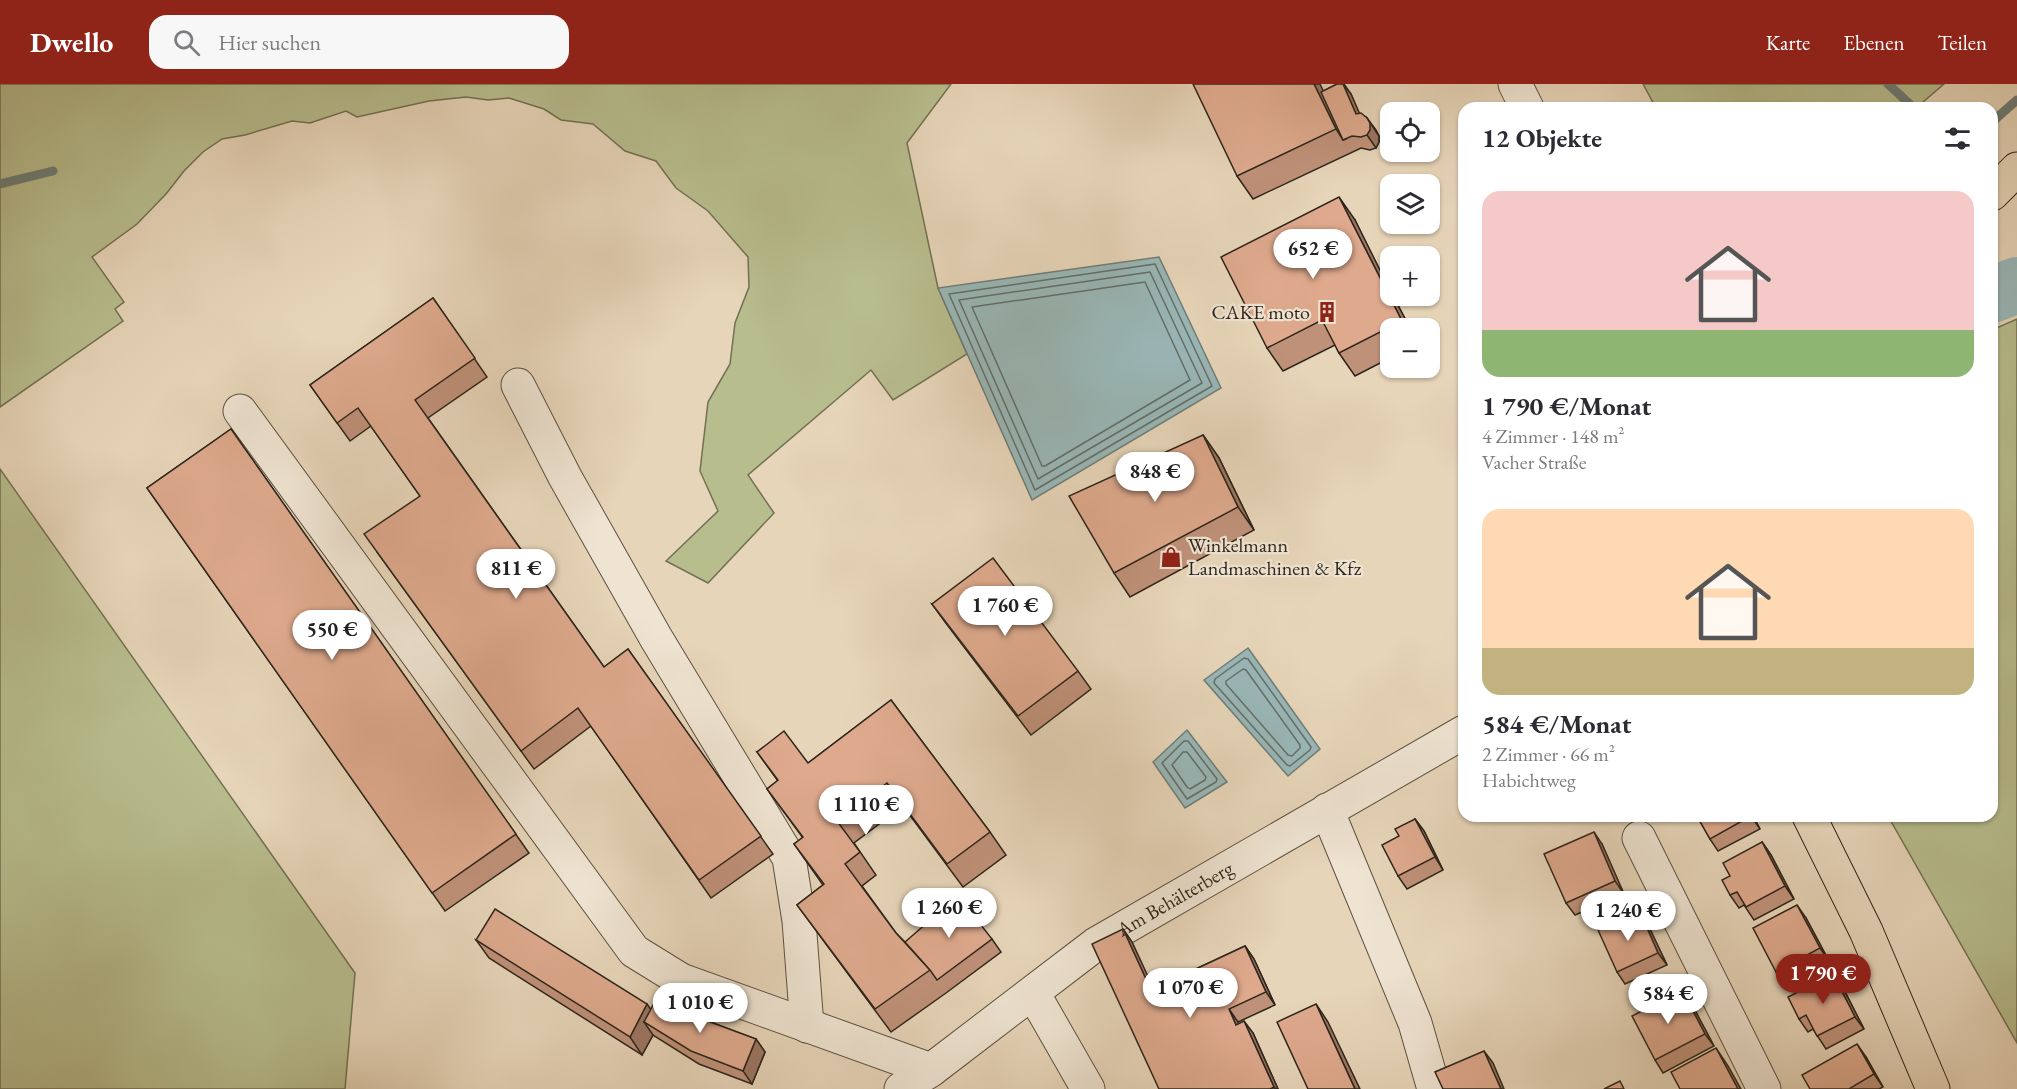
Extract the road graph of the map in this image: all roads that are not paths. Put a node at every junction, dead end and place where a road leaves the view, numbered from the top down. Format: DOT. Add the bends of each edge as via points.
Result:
graph roads {
  1 [pos="1515,84"];
  2 [pos="1524,102"];
  3 [pos="2017,169"];
  4 [pos="1998,188"];
  5 [pos="518,385"];
  6 [pos="240,411"];
  7 [pos="1458,735"];
  8 [pos="1327,810"];
  9 [pos="1812,822"];
  10 [pos="1640,838"];
  11 [pos="1033,993"];
  12 [pos="807,1026"];
  13 [pos="931,1070"];
  14 [pos="901,1089"];
  15 [pos="1088,1089"];
  16 [pos="1434,1089"];
  17 [pos="1764,1089"];
  18 [pos="1933,1089"];
  1 -- 2 [label="street"];
  3 -- 4 [label="main road"];
  5 -- 12 [label="street" via="656,638 789,858 799,921"];
  6 -- 12 [label="street" via="634,951 681,980"];
  7 -- 8 [label="street, Am Behälterberg"];
  8 -- 11 [label="street, Am Behälterberg" via="1096,944"];
  8 -- 16 [label="street" via="1415,1023"];
  9 -- 18 [label="main road" via="1866,931"];
  10 -- 17 [label="street"];
  11 -- 13 [label="street, Am Behälterberg"];
  11 -- 15 [label="street"];
  12 -- 13 [label="street"];
  13 -- 14 [label="street, Am Behälterberg"];
}
